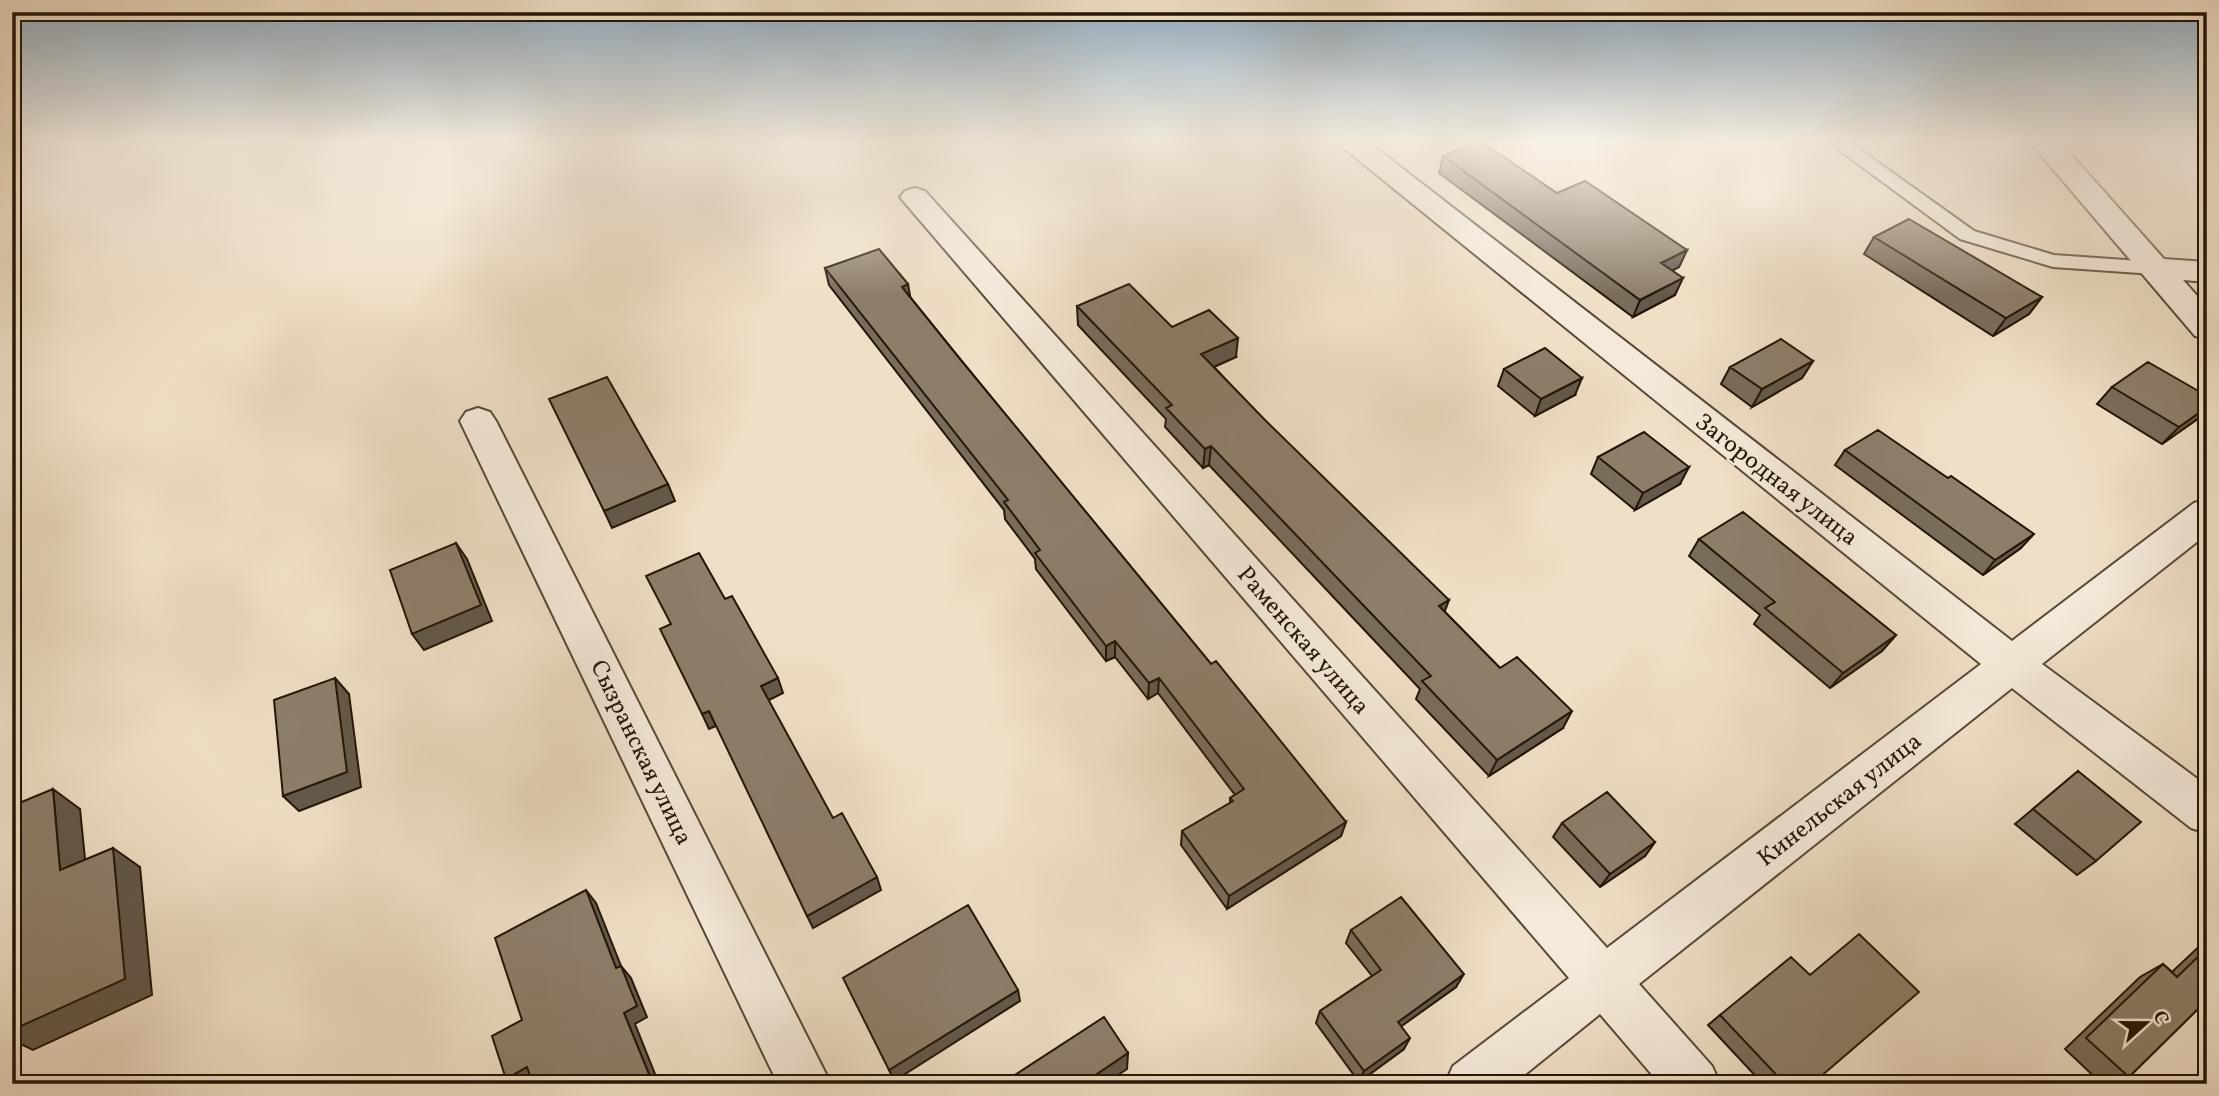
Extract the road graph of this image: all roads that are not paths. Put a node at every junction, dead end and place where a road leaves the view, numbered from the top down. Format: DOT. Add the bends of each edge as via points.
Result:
graph roads {
  1 [pos="1414,192"];
  2 [pos="1909,192"];
  3 [pos="2088,192"];
  4 [pos="915,197"];
  5 [pos="2154,268"];
  6 [pos="2207,272"];
  7 [pos="2207,328"];
  8 [pos="478,421"];
  9 [pos="2207,513"];
  10 [pos="2011,664"];
  11 [pos="2207,813"];
  12 [pos="1604,982"];
  13 [pos="805,1084"];
  14 [pos="1471,1084"];
  15 [pos="1694,1084"];
  1 -- 10 [label="street, Загородная улица"];
  2 -- 5 [label="lane" via="1968,234 2053,261"];
  3 -- 5 [label="street"];
  4 -- 12 [label="street, Раменская улица"];
  5 -- 6 [label="street"];
  5 -- 7 [label="street"];
  8 -- 13 [label="street, Сызранская улица"];
  9 -- 10 [label="street, Кинельская улица"];
  10 -- 11 [label="street, Загородная улица"];
  10 -- 12 [label="street, Кинельская улица"];
  12 -- 14 [label="street, Кинельская улица"];
  12 -- 15 [label="street, Раменская улица"];
}
